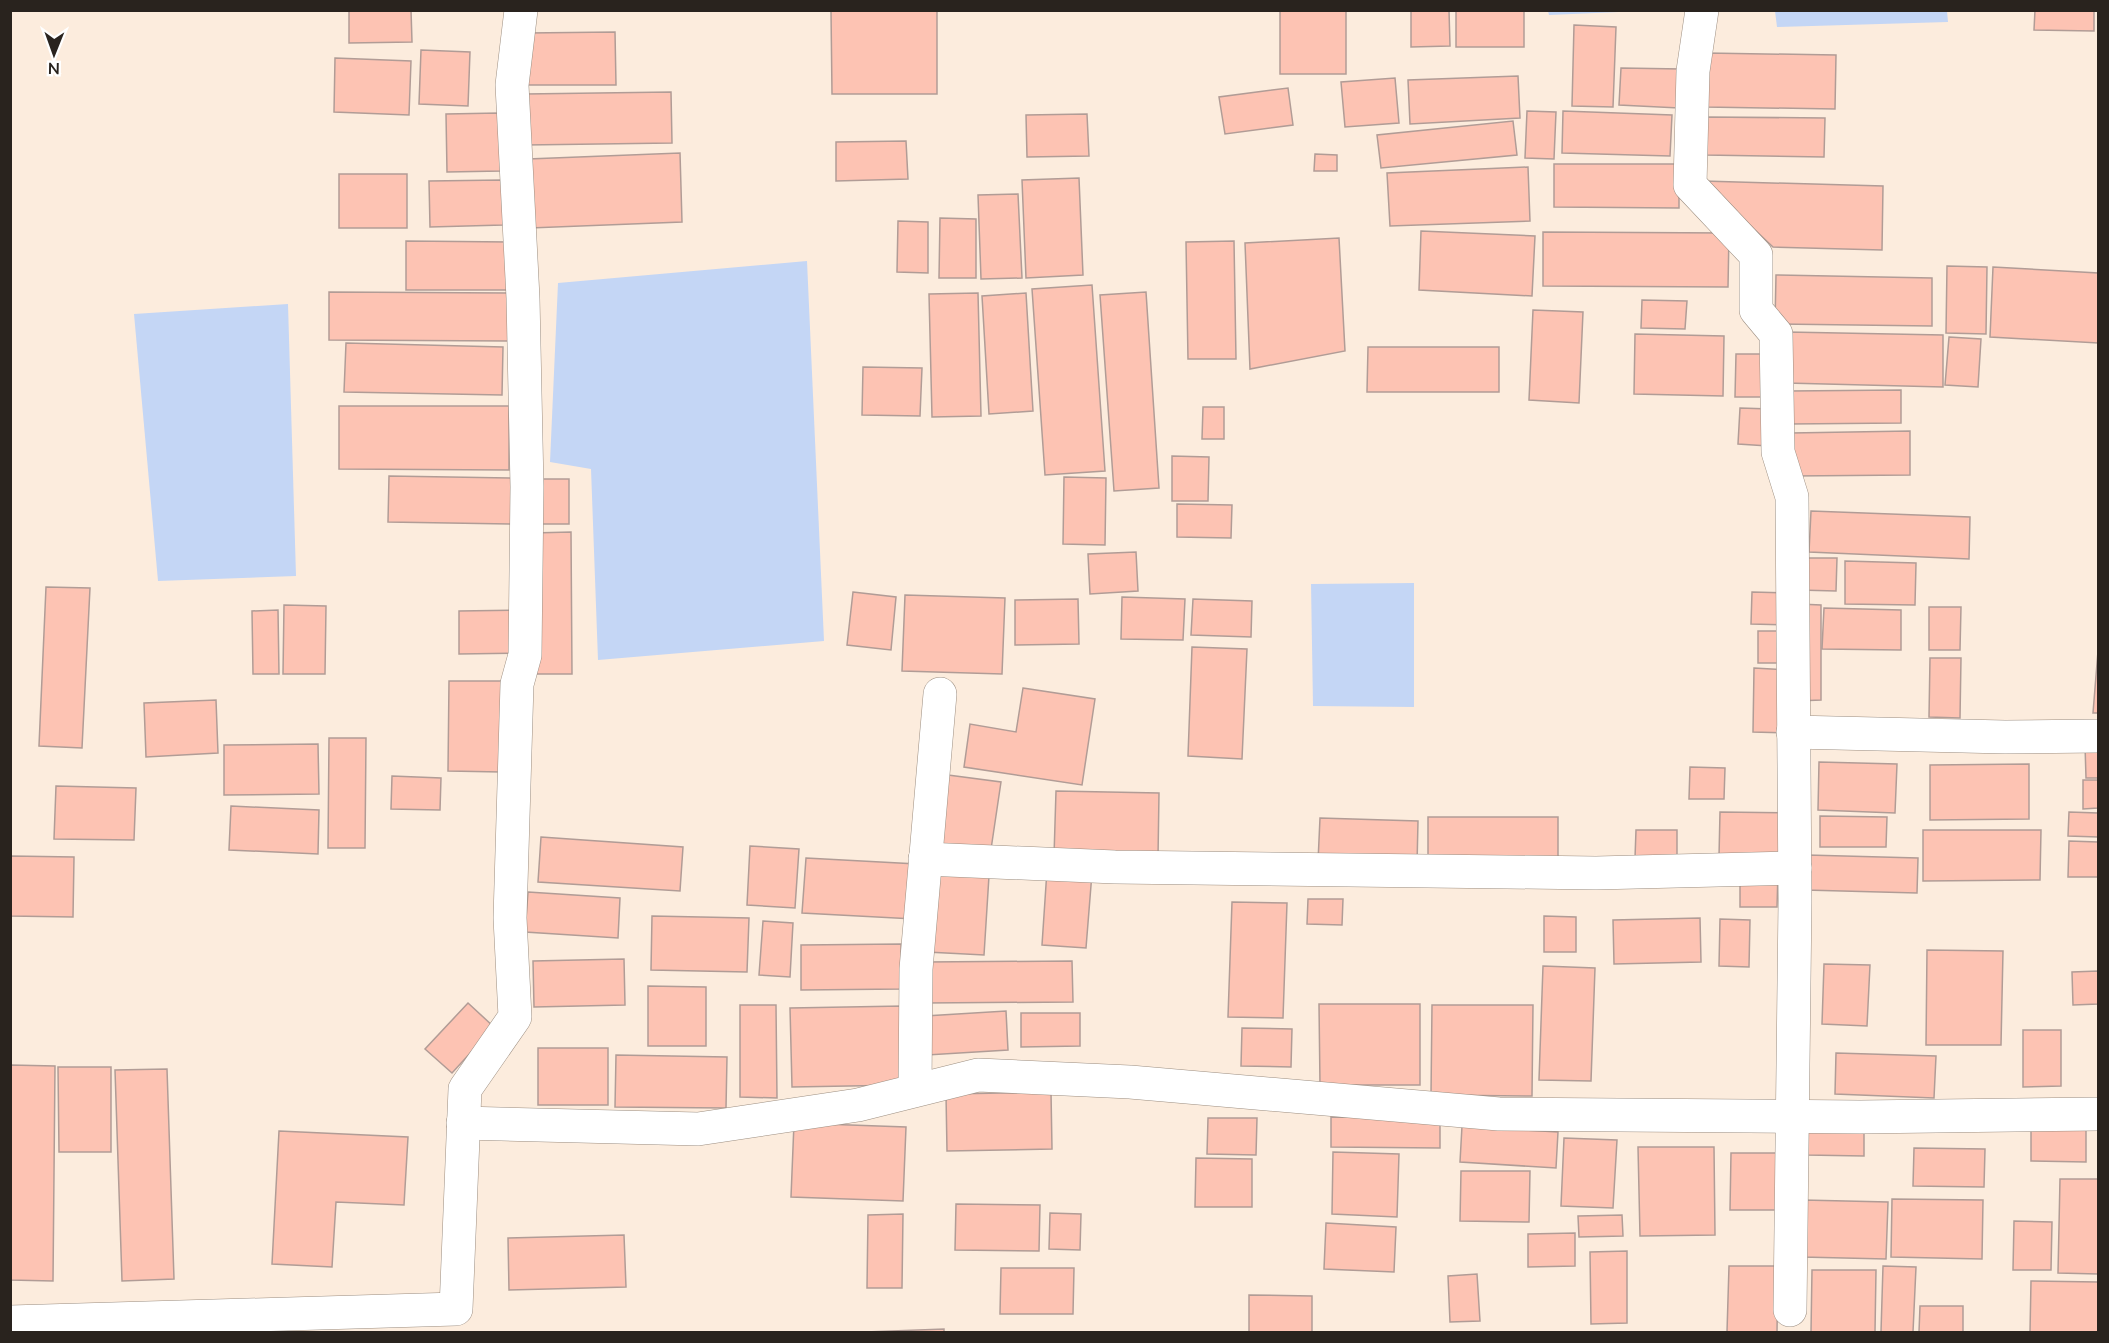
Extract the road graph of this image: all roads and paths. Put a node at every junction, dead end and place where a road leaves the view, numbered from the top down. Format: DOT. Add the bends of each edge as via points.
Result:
graph roads {
  1 [pos="521,10"];
  2 [pos="1702,10"];
  3 [pos="940,694"];
  4 [pos="1794,732"];
  5 [pos="2098,736"];
  6 [pos="925,859"];
  7 [pos="1795,868"];
  8 [pos="915,1090"];
  9 [pos="2098,1114"];
  10 [pos="1791,1116"];
  11 [pos="463,1123"];
  12 [pos="1790,1310"];
  13 [pos="10,1322"];
  1 -- 11 [label="street" via="512,85 523,298 527,487 525,655 517,684 510,918 515,1017 465,1089"];
  2 -- 4 [label="street" via="1693,71 1690,185 1756,255 1756,309 1776,334 1778,452 1792,497"];
  3 -- 6 [label="street"];
  4 -- 5 [label="street"];
  4 -- 7 [label="street"];
  6 -- 7 [label="street" via="1115,867 1596,873"];
  6 -- 8 [label="street" via="916,969"];
  7 -- 10 [label="street"];
  8 -- 10 [label="street" via="978,1075 1130,1082 1499,1114"];
  8 -- 11 [label="street" via="858,1105 698,1129"];
  9 -- 10 [label="street"];
  10 -- 12 [label="street"];
  11 -- 13 [label="street" via="456,1309"];
}
